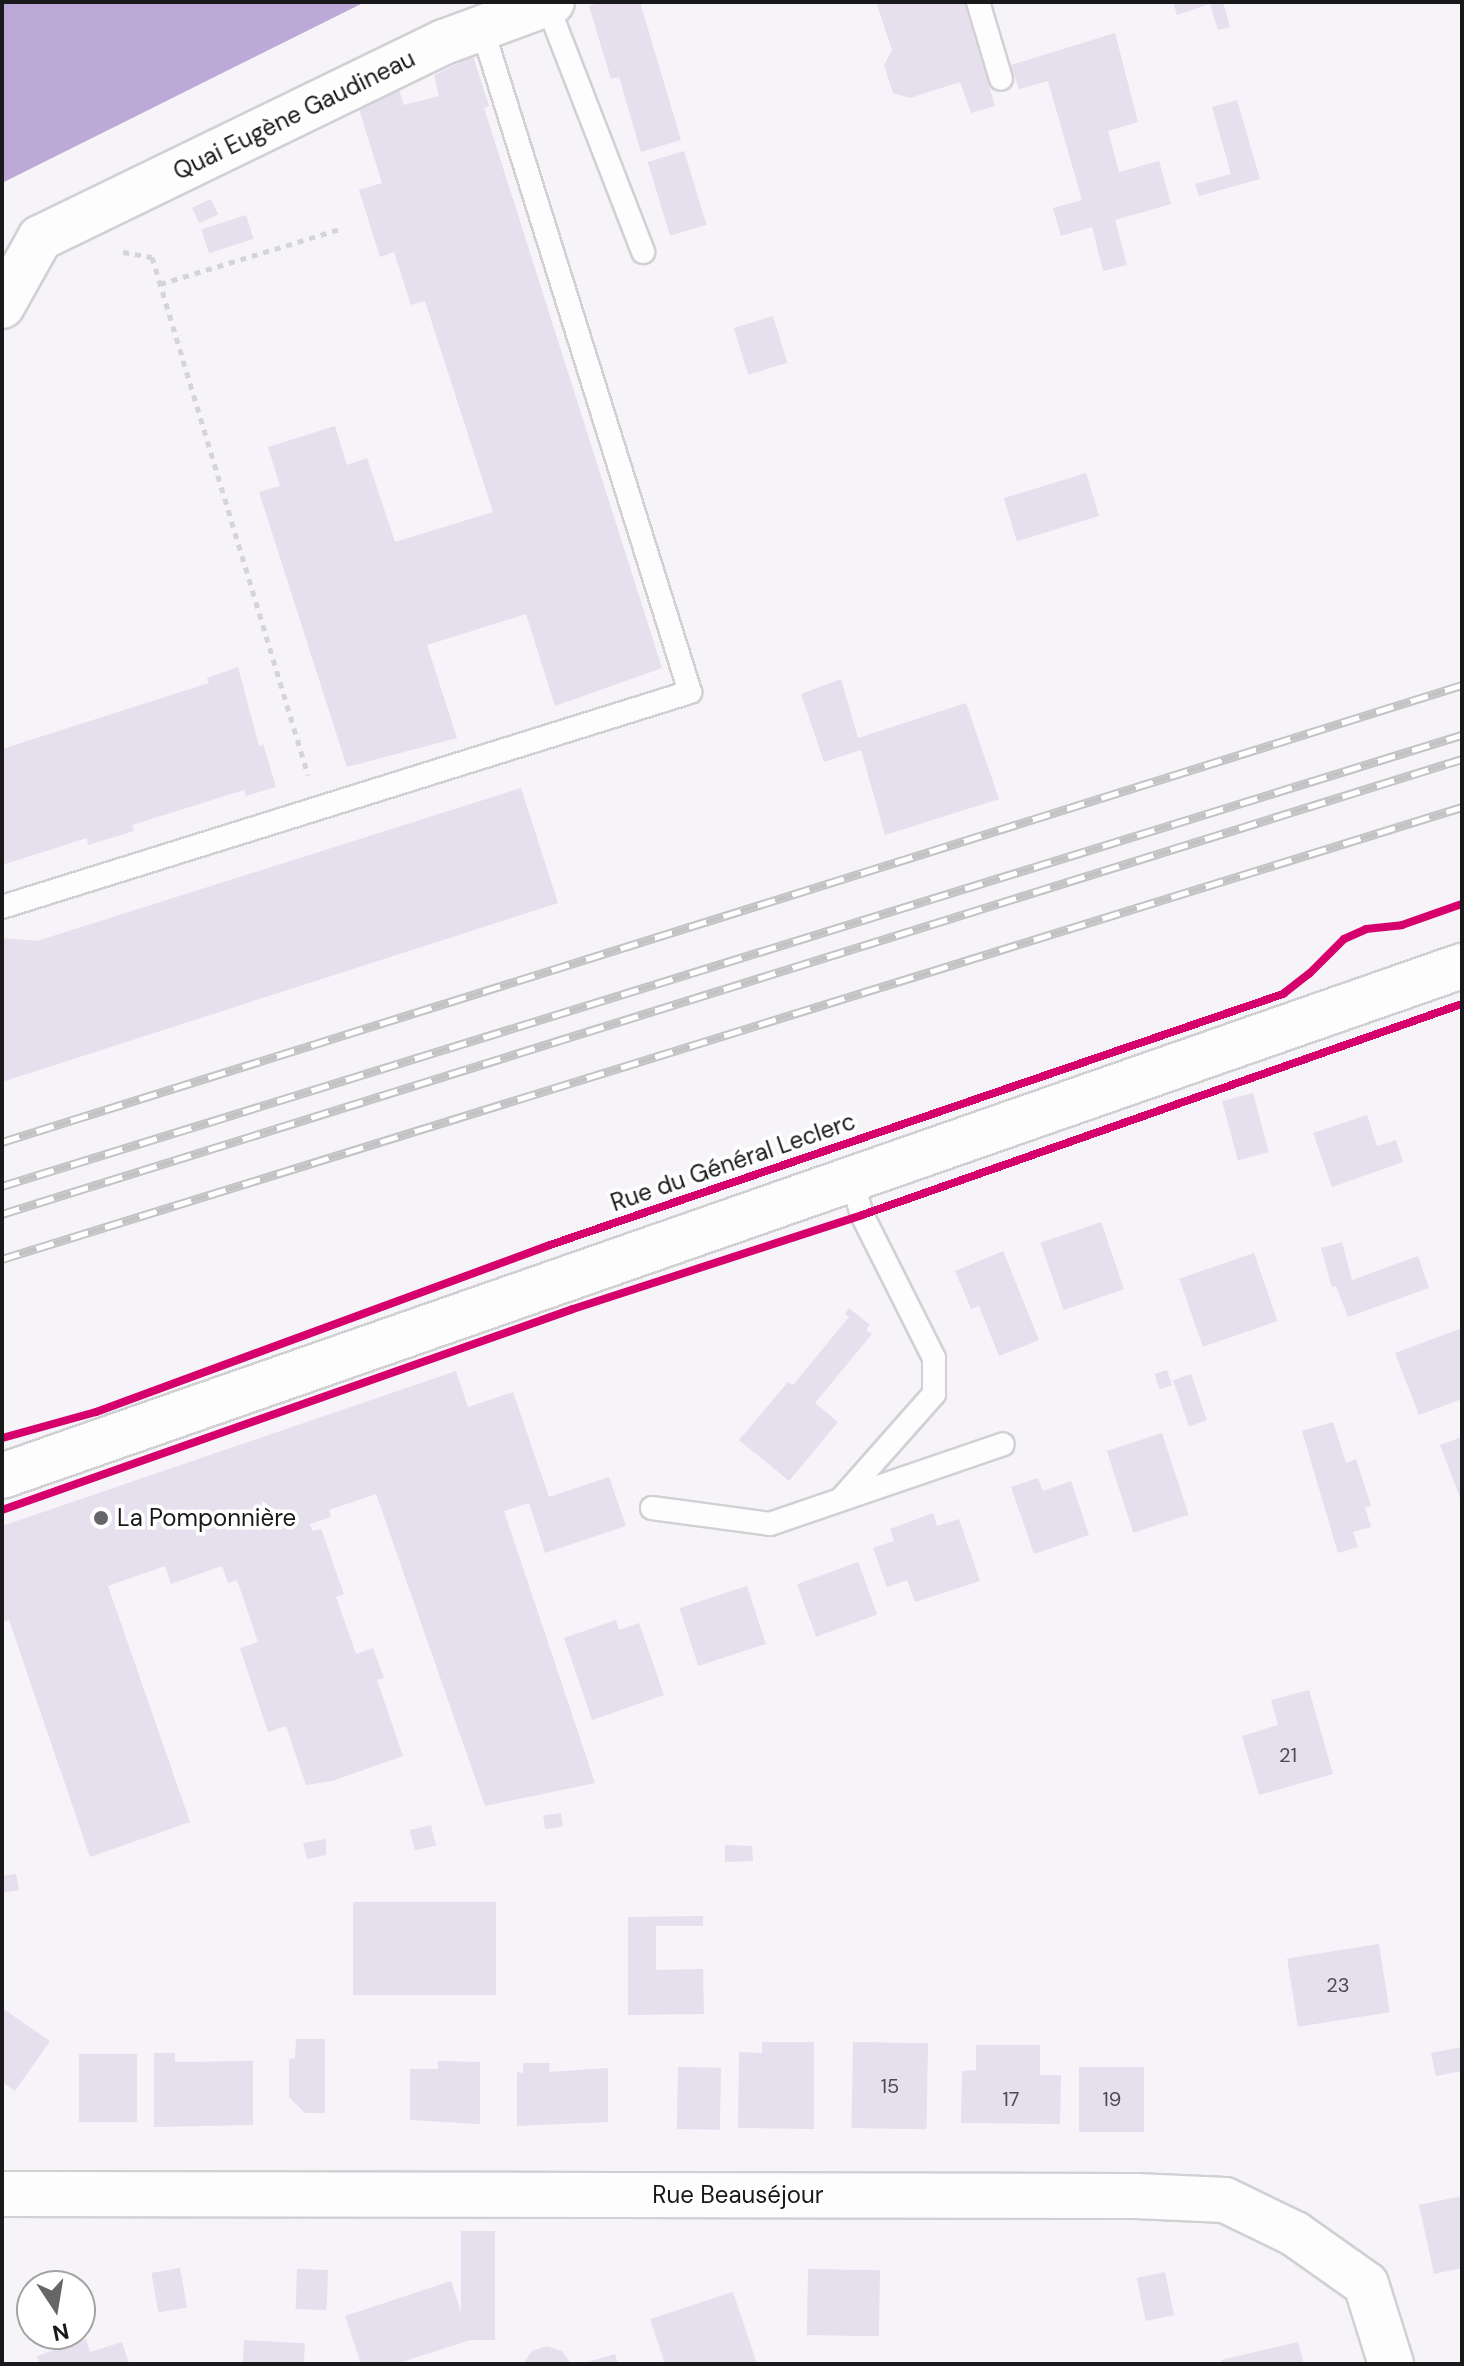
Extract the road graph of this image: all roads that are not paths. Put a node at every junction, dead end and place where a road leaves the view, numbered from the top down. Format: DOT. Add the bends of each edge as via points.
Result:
graph roads {
  1 [pos="978,2"];
  2 [pos="549,3"];
  3 [pos="482,28"];
  4 [pos="1001,79"];
  5 [pos="643,252"];
  6 [pos="2,306"];
  7 [pos="2,907"];
  8 [pos="1462,966"];
  9 [pos="852,1179"];
  10 [pos="1003,1444"];
  11 [pos="7,1474"];
  12 [pos="842,1498"];
  13 [pos="652,1508"];
  14 [pos="2,2194"];
  15 [pos="1391,2364"];
  1 -- 4 [label="lane"];
  2 -- 3 [label="street, Quai Eugène Gaudineau"];
  2 -- 5 [label="lane"];
  3 -- 6 [label="street, Quai Eugène Gaudineau" via="40,238"];
  3 -- 7 [label="lane" via="690,692"];
  8 -- 9 [label="street"];
  9 -- 11 [label="street"];
  9 -- 12 [label="lane" via="862,1215 934,1358 934,1394"];
  10 -- 12 [label="lane"];
  12 -- 13 [label="lane" via="770,1524"];
  14 -- 15 [label="street, Rue Beauséjour" via="1225,2200 1295,2234 1366,2284"];
}
